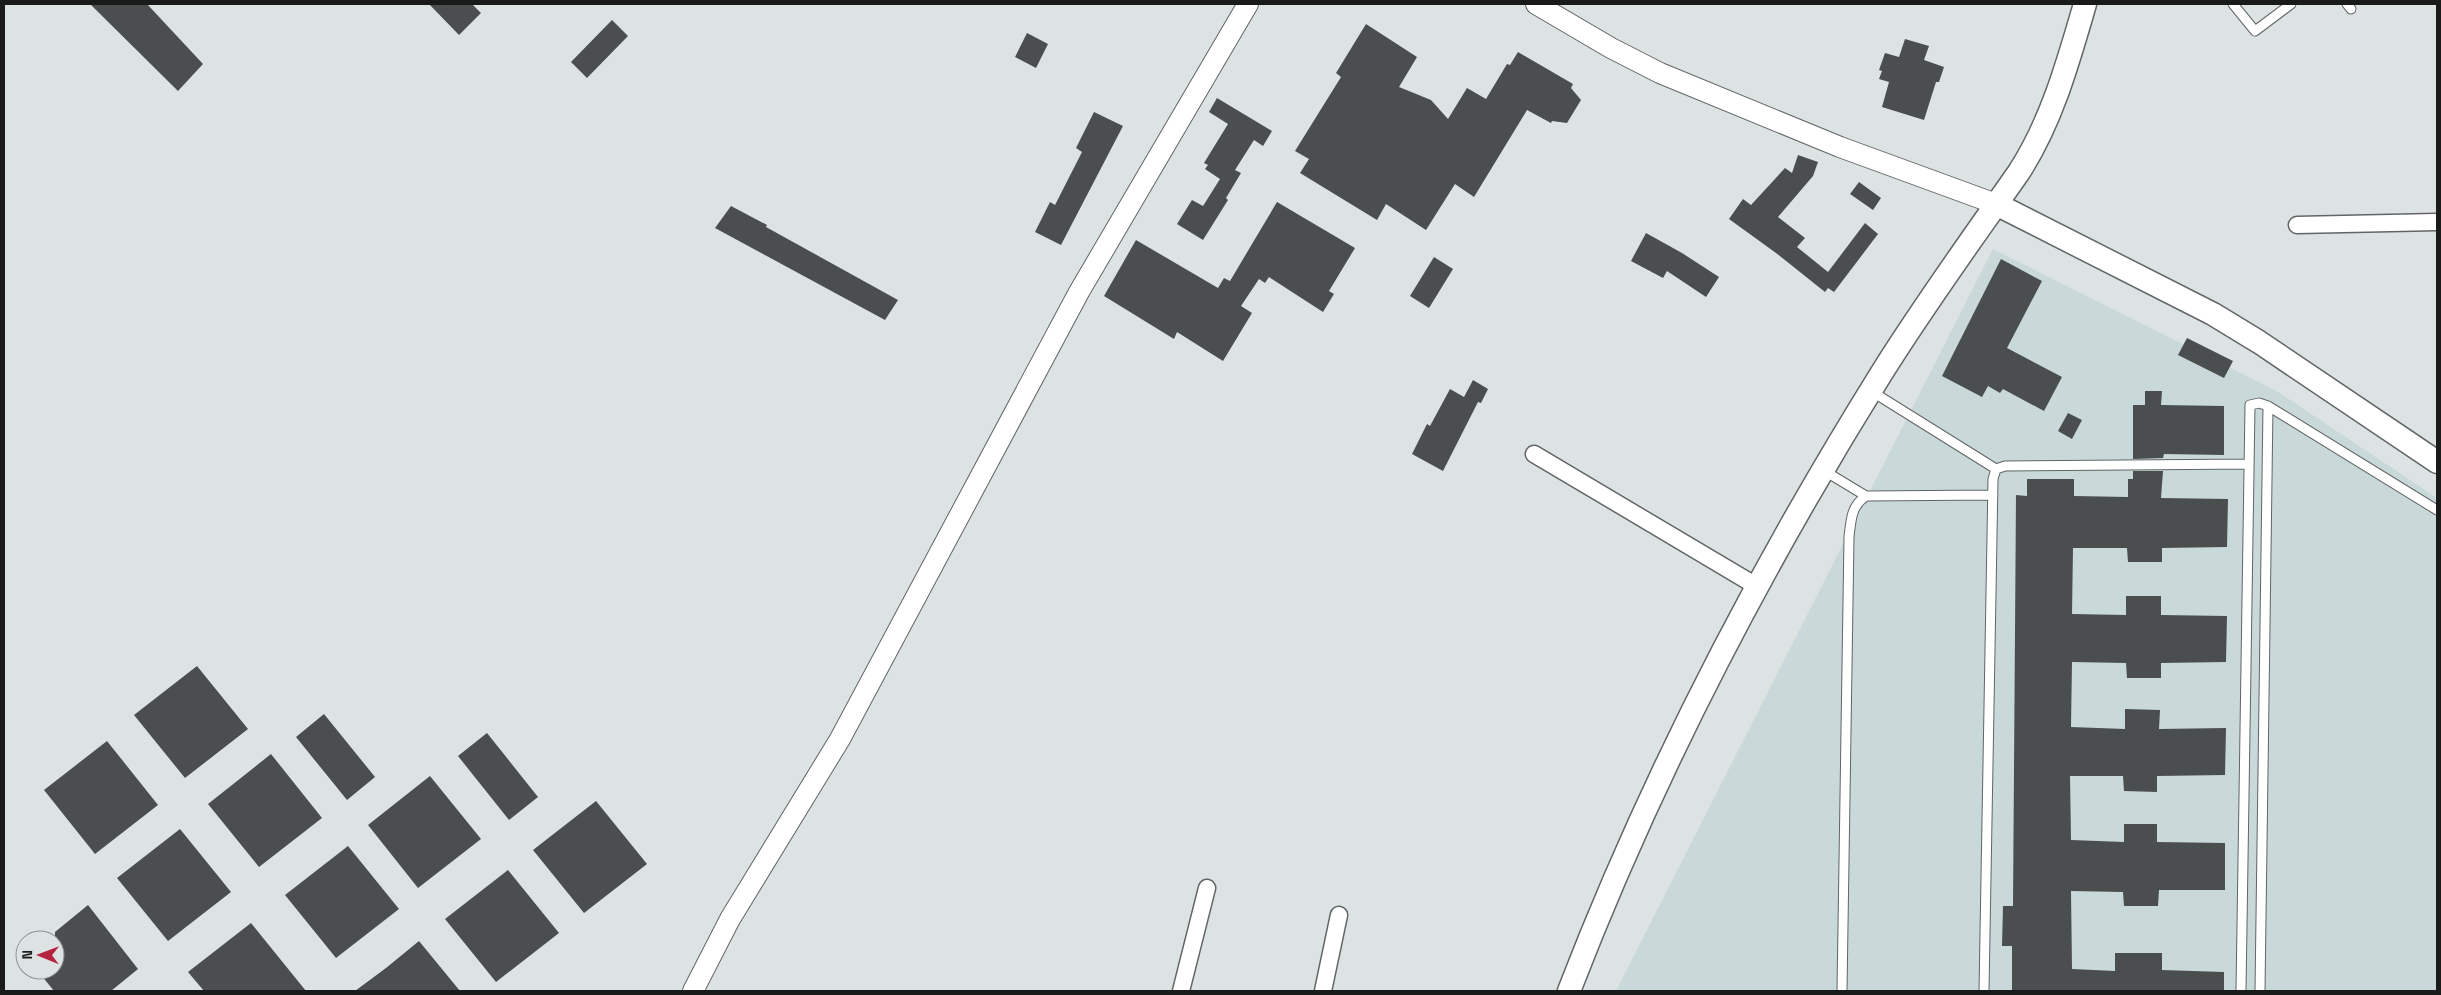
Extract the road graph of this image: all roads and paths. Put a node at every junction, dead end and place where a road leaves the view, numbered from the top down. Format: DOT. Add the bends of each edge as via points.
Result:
graph roads {
  1 [pos="1248,4"];
  2 [pos="1536,4"];
  3 [pos="2085,4"];
  4 [pos="2233,4"];
  5 [pos="2291,4"];
  6 [pos="1996,204"];
  7 [pos="2437,222"];
  8 [pos="2297,225"];
  9 [pos="1875,394"];
  10 [pos="2268,406"];
  11 [pos="1534,454"];
  12 [pos="2437,462"];
  13 [pos="2249,464"];
  14 [pos="1996,469"];
  15 [pos="1829,473"];
  16 [pos="1992,495"];
  17 [pos="1866,496"];
  18 [pos="2437,510"];
  19 [pos="1758,587"];
  20 [pos="2247,594"];
  21 [pos="2265,594"];
  22 [pos="1207,888"];
  23 [pos="1339,915"];
  24 [pos="692,991"];
  25 [pos="1181,991"];
  26 [pos="1323,991"];
  27 [pos="1569,991"];
  28 [pos="1842,991"];
  29 [pos="1984,991"];
  30 [pos="2241,991"];
  31 [pos="2260,991"];
  1 -- 24 [label="street" via="1079,292 840,739 730,919"];
  2 -- 6 [label="street" via="1660,74 1833,144"];
  3 -- 6 [label="main road" via="2054,102 2024,164"];
  4 -- 5 [label="lane" via="2255,32"];
  6 -- 9 [label="main road" via="1940,286"];
  6 -- 12 [label="main road" via="2213,314"];
  7 -- 8 [label="street"];
  9 -- 14 [label="lane"];
  9 -- 15 [label="main road"];
  10 -- 13 [label="lane" via="2250,405"];
  10 -- 18 [label="lane"];
  10 -- 21 [label="lane"];
  11 -- 19 [label="street"];
  13 -- 14 [label="lane" via="2005,466"];
  13 -- 20 [label="lane"];
  14 -- 16 [label="lane"];
  15 -- 17 [label="lane"];
  15 -- 19 [label="main road"];
  16 -- 17 [label="lane"];
  16 -- 29 [label="lane"];
  17 -- 28 [label="lane" via="1857,502 1849,537"];
  19 -- 27 [label="main road" via="1655,788"];
  20 -- 21 [label="lane"];
  20 -- 30 [label="lane"];
  21 -- 31 [label="lane"];
  22 -- 25 [label="street"];
  23 -- 26 [label="street"];
}
